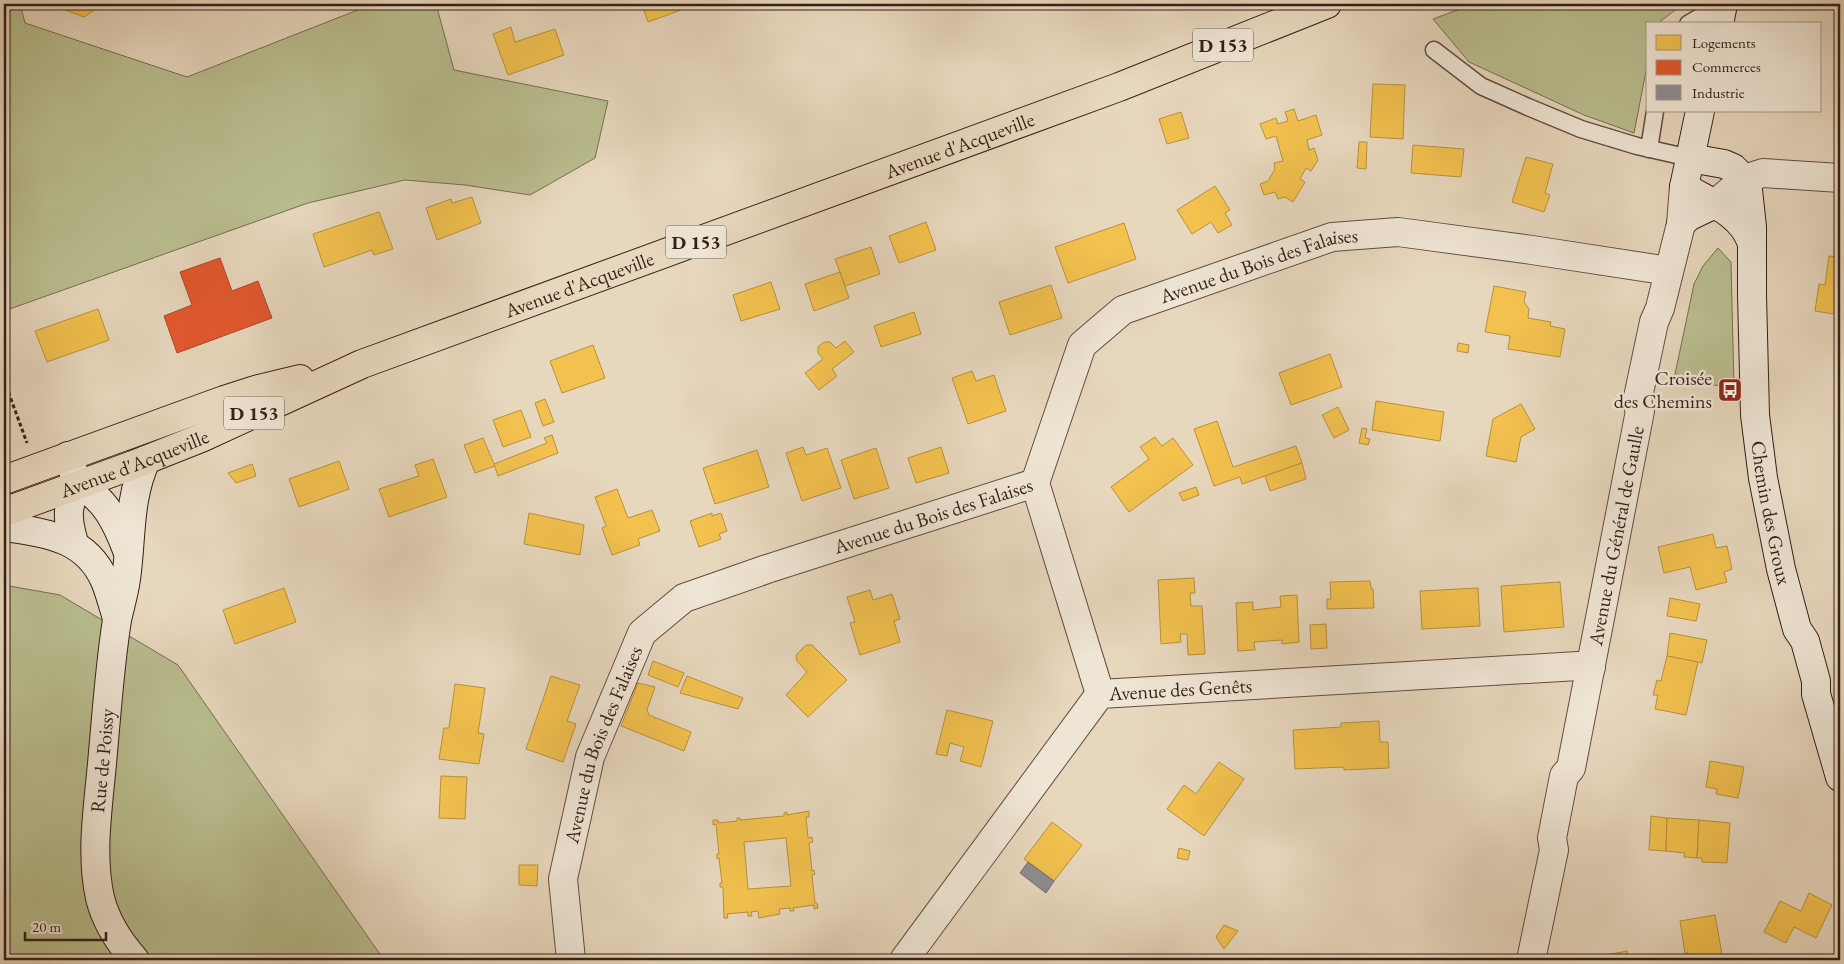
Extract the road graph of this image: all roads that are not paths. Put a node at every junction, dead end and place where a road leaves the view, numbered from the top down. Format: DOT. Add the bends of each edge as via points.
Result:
graph roads {
  1 [pos="1327,4"];
  2 [pos="1723,4"];
  3 [pos="1692,22"];
  4 [pos="1719,22"];
  5 [pos="1434,50"];
  6 [pos="1655,112"];
  7 [pos="1700,112"];
  8 [pos="1649,149"];
  9 [pos="1690,158"];
  10 [pos="1744,178"];
  11 [pos="1840,178"];
  12 [pos="1684,187"];
  13 [pos="1715,204"];
  14 [pos="1681,224"];
  15 [pos="1751,241"];
  16 [pos="1669,271"];
  17 [pos="362,364"];
  18 [pos="68,456"];
  19 [pos="146,460"];
  20 [pos="4,480"];
  21 [pos="1035,483"];
  22 [pos="78,485"];
  23 [pos="4,512"];
  24 [pos="4,528"];
  25 [pos="74,543"];
  26 [pos="128,552"];
  27 [pos="118,618"];
  28 [pos="1591,667"];
  29 [pos="1100,694"];
  30 [pos="1840,777"];
  31 [pos="135,960"];
  32 [pos="572,960"];
  33 [pos="904,960"];
  34 [pos="1531,960"];
  1 -- 17 [label="main road, Avenue d'Acqueville / D 153" via="1119,87"];
  2 -- 3 [label="lane"];
  2 -- 4 [label="street"];
  5 -- 8 [label="lane" via="1481,86 1582,129"];
  6 -- 8 [label="lane"];
  7 -- 9 [label="street, Avenue du Général de Gaulle"];
  8 -- 9 [label="lane"];
  9 -- 10 [label="street" via="1724,164"];
  9 -- 12 [label="street, Avenue du Général de Gaulle"];
  10 -- 11 [label="street" via="1763,173"];
  10 -- 13 [label="street"];
  10 -- 15 [label="street, Chemin des Groux" via="1750,201"];
  12 -- 13 [label="street"];
  12 -- 14 [label="street, Avenue du Général de Gaulle"];
  13 -- 14 [label="street" via="1688,216"];
  13 -- 15 [label="street" via="1745,227"];
  14 -- 16 [label="street, Avenue du Général de Gaulle"];
  15 -- 30 [label="street, Chemin des Groux" via="1755,415 1764,478 1781,569 1797,629 1805,641 1816,681 1816,694"];
  16 -- 21 [label="street, Avenue du Bois des Falaises" via="1398,232 1332,237 1123,310 1082,345"];
  16 -- 28 [label="street, Avenue du Général de Gaulle" via="1637,402 1640,411"];
  17 -- 18 [label="main road, D 153" via="255,390"];
  17 -- 19 [label="main road, Avenue d'Acqueville / D 153"];
  18 -- 20 [label="main road, D 153" via="29,458"];
  18 -- 22 [label="street"];
  19 -- 22 [label="main road, Avenue d'Acqueville / D 153"];
  19 -- 26 [label="street, Rue de Poissy" via="134,494"];
  21 -- 29 [label="street"];
  21 -- 32 [label="street, Avenue du Bois des Falaises" via="684,598 642,632 590,757 563,879"];
  22 -- 23 [label="main road, Avenue d'Acqueville / D 153"];
  22 -- 25 [label="street" via="70,501"];
  22 -- 26 [label="street" via="91,490 104,504"];
  24 -- 25 [label="street" via="40,533"];
  25 -- 27 [label="street" via="95,563 105,580"];
  26 -- 27 [label="street, Rue de Poissy"];
  27 -- 31 [label="street, Rue de Poissy" via="95,864 100,898 109,924"];
  28 -- 29 [label="street, Avenue des Genêts"];
  28 -- 34 [label="street, Avenue du Général de Gaulle" via="1571,768 1564,776 1552,838 1554,850"];
  29 -- 33 [label="street, Avenue des Genêts"];
}
